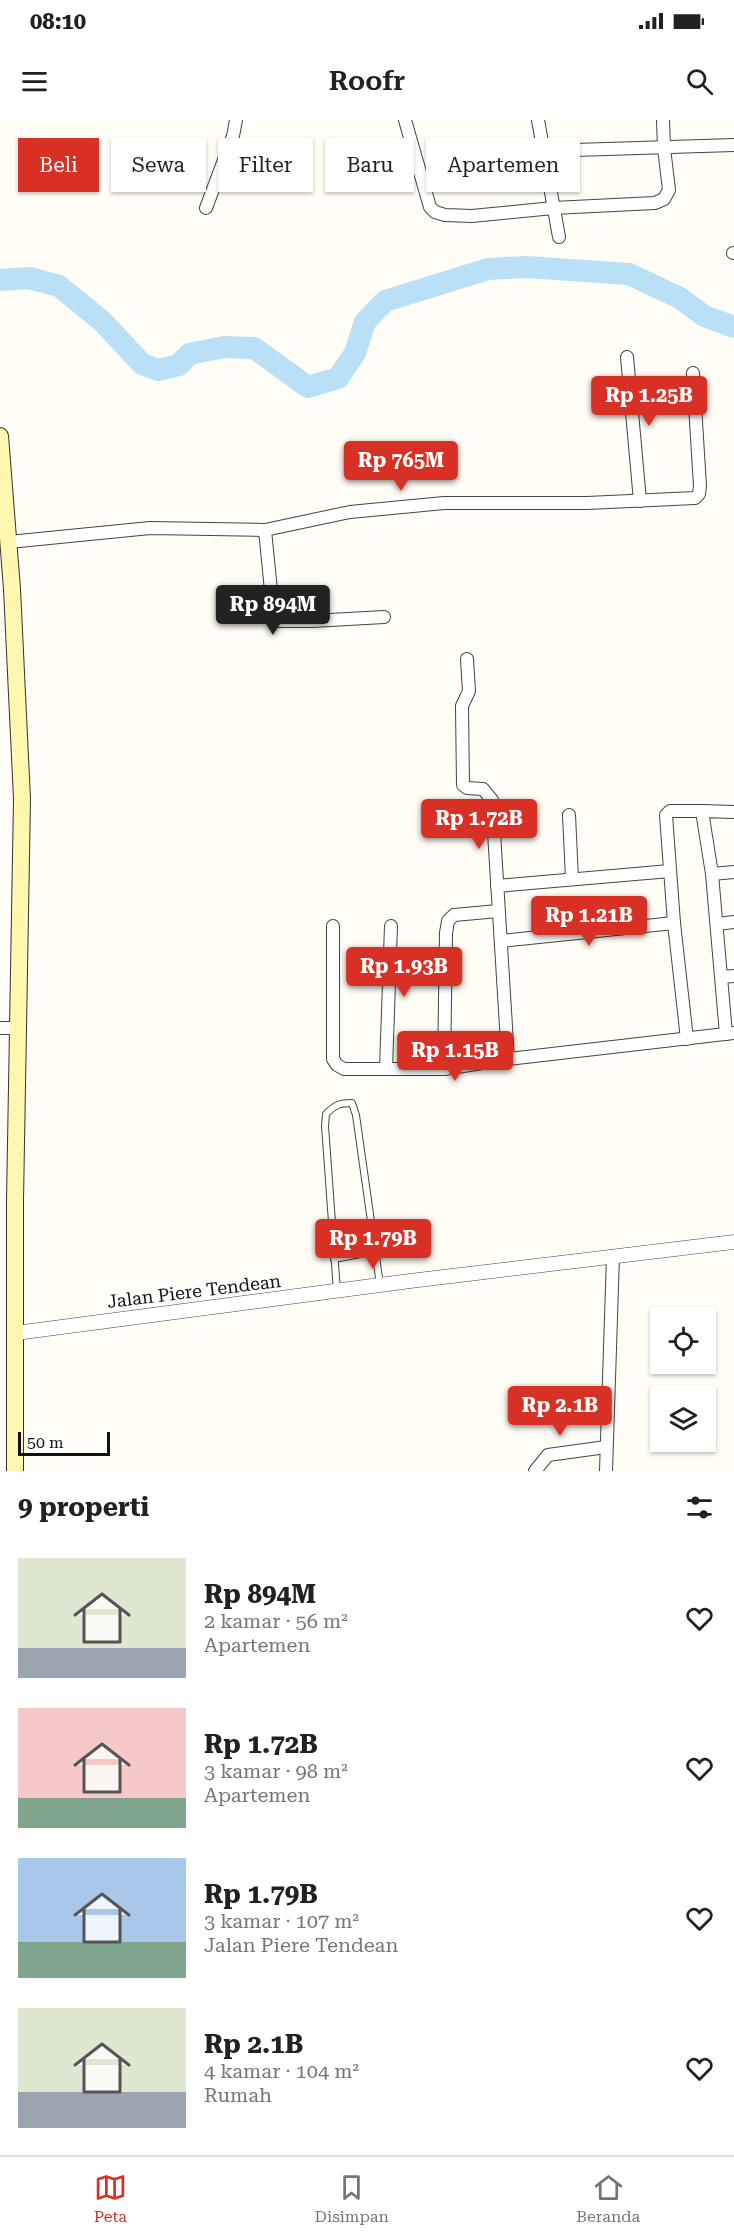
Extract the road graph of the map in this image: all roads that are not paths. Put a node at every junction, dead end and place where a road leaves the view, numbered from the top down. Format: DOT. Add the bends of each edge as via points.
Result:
graph roads {
  1 [pos="236,120"];
  2 [pos="405,120"];
  3 [pos="538,120"];
  4 [pos="663,120"];
  5 [pos="541,138"];
  6 [pos="734,145"];
  7 [pos="664,148"];
  8 [pos="580,150"];
  9 [pos="550,192"];
  10 [pos="206,208"];
  11 [pos="553,208"];
  12 [pos="560,237"];
  13 [pos="627,357"];
  14 [pos="693,373"];
  15 [pos="0,443"];
  16 [pos="640,501"];
  17 [pos="265,530"];
  18 [pos="9,542"];
  19 [pos="384,616"];
  20 [pos="467,659"];
  21 [pos="702,811"];
  22 [pos="734,812"];
  23 [pos="569,815"];
  24 [pos="670,871"];
  25 [pos="734,872"];
  26 [pos="712,874"];
  27 [pos="572,879"];
  28 [pos="497,886"];
  29 [pos="498,911"];
  30 [pos="734,922"];
  31 [pos="674,923"];
  32 [pos="717,924"];
  33 [pos="333,926"];
  34 [pos="391,926"];
  35 [pos="501,941"];
  36 [pos="728,977"];
  37 [pos="0,1028"];
  38 [pos="19,1028"];
  39 [pos="730,1033"];
  40 [pos="687,1039"];
  41 [pos="508,1059"];
  42 [pos="386,1069"];
  43 [pos="444,1069"];
  44 [pos="734,1242"];
  45 [pos="376,1251"];
  46 [pos="613,1256"];
  47 [pos="334,1259"];
  48 [pos="380,1285"];
  49 [pos="337,1291"];
  50 [pos="16,1333"];
  51 [pos="606,1447"];
  52 [pos="15,1471"];
  53 [pos="535,1471"];
  54 [pos="606,1471"];
  1 -- 10 [label="street"];
  2 -- 11 [label="street" via="430,207 435,212 472,216"];
  3 -- 5 [label="street"];
  4 -- 7 [label="street"];
  6 -- 7 [label="street"];
  7 -- 8 [label="street"];
  7 -- 11 [label="street" via="669,190 663,199 655,203"];
  9 -- 11 [label="street"];
  11 -- 12 [label="street"];
  13 -- 16 [label="street"];
  14 -- 16 [label="street" via="699,494 685,500"];
  15 -- 18 [label="main road"];
  16 -- 17 [label="street" via="444,503 350,512"];
  17 -- 18 [label="street" via="150,528"];
  17 -- 19 [label="street" via="274,621"];
  18 -- 38 [label="main road" via="22,799"];
  20 -- 28 [label="street" via="469,691 462,706 463,785 483,789 492,800"];
  21 -- 22 [label="street"];
  21 -- 24 [label="street" via="666,815"];
  21 -- 26 [label="street"];
  23 -- 27 [label="street"];
  24 -- 27 [label="street"];
  24 -- 31 [label="street"];
  25 -- 26 [label="street"];
  26 -- 32 [label="street"];
  27 -- 28 [label="street"];
  28 -- 29 [label="street"];
  29 -- 35 [label="street"];
  29 -- 43 [label="street" via="454,915 448,921"];
  30 -- 32 [label="street"];
  31 -- 35 [label="street"];
  31 -- 40 [label="street"];
  32 -- 36 [label="street"];
  33 -- 42 [label="street" via="333,1059 344,1069"];
  34 -- 42 [label="street"];
  35 -- 41 [label="street"];
  36 -- 39 [label="street"];
  37 -- 38 [label="street"];
  38 -- 50 [label="main road"];
  39 -- 40 [label="street"];
  40 -- 41 [label="street"];
  41 -- 43 [label="street"];
  42 -- 43 [label="street"];
  44 -- 46 [label="street, Jalan Piere Tendean"];
  45 -- 47 [label="lane"];
  45 -- 47 [label="lane" via="356,1115 352,1103 343,1103 334,1105 326,1114"];
  45 -- 48 [label="lane"];
  46 -- 48 [label="street, Jalan Piere Tendean"];
  46 -- 51 [label="street"];
  47 -- 49 [label="lane"];
  48 -- 49 [label="street, Jalan Piere Tendean"];
  49 -- 50 [label="street, Jalan Piere Tendean"];
  50 -- 52 [label="main road"];
  51 -- 53 [label="street" via="548,1455"];
  51 -- 54 [label="street"];
}
